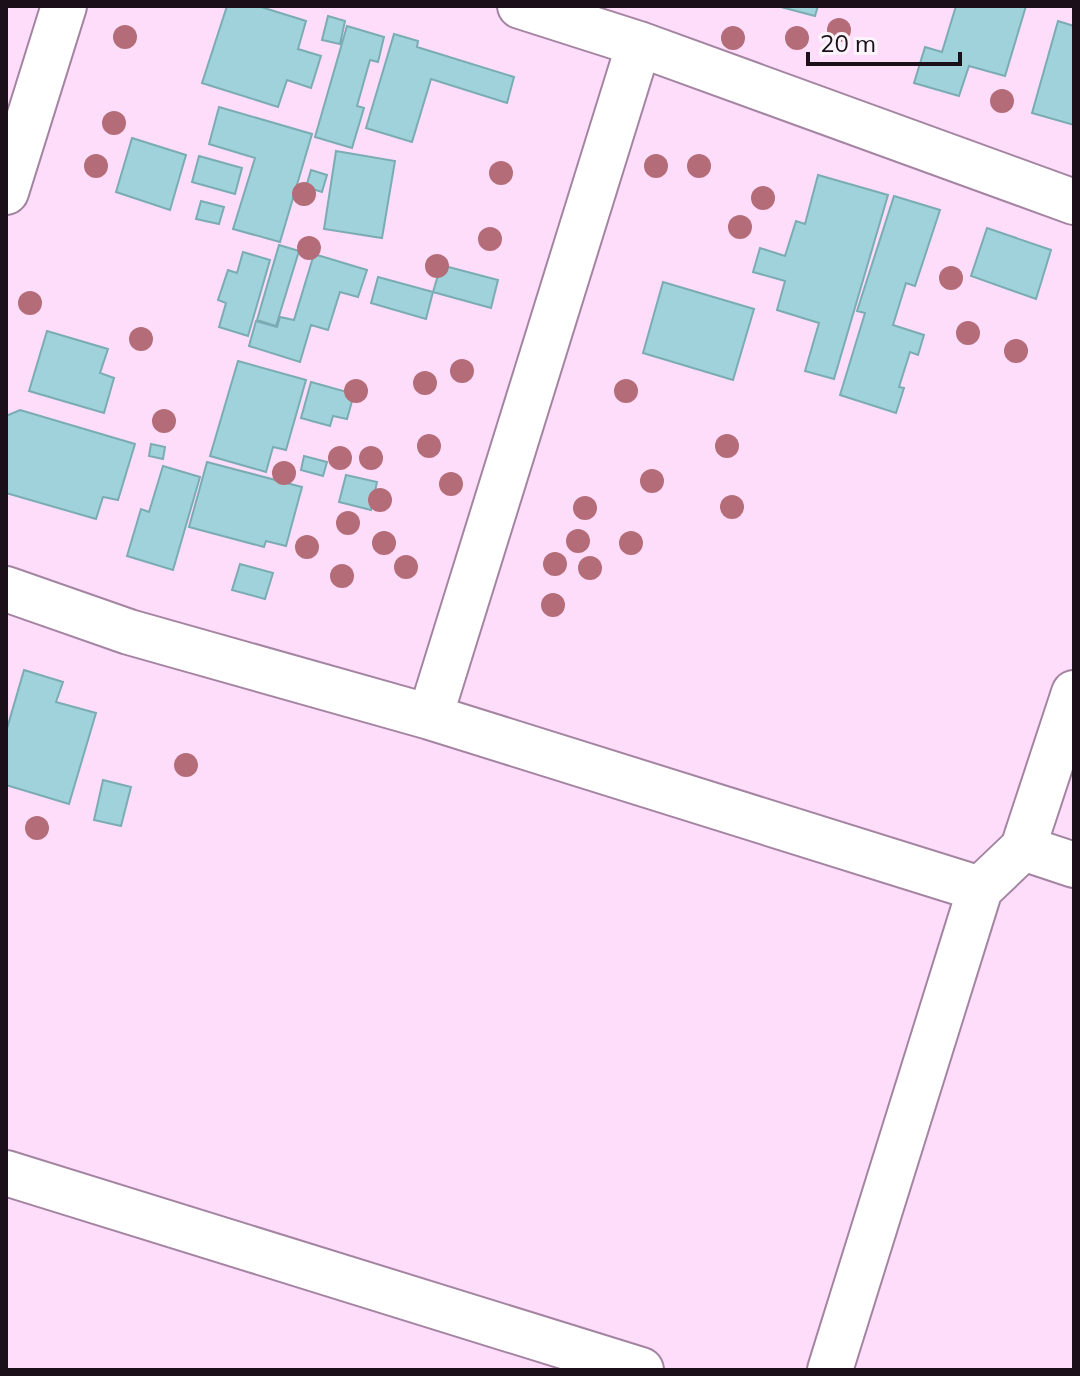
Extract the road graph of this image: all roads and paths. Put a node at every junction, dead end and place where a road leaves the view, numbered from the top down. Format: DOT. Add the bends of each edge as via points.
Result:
graph roads {
  1 [pos="64,6"];
  2 [pos="520,6"];
  3 [pos="639,44"];
  4 [pos="6,192"];
  5 [pos="1074,202"];
  6 [pos="6,589"];
  7 [pos="1074,693"];
  8 [pos="430,717"];
  9 [pos="1023,848"];
  10 [pos="1074,865"];
  11 [pos="980,889"];
  12 [pos="6,1173"];
  13 [pos="641,1370"];
  14 [pos="830,1370"];
  1 -- 4 [label="street"];
  2 -- 3 [label="street"];
  3 -- 5 [label="street"];
  3 -- 8 [label="street"];
  6 -- 8 [label="street" via="129,632"];
  7 -- 9 [label="street"];
  8 -- 11 [label="street"];
  9 -- 10 [label="street"];
  9 -- 11 [label="street"];
  11 -- 14 [label="street"];
  12 -- 13 [label="street"];
}
